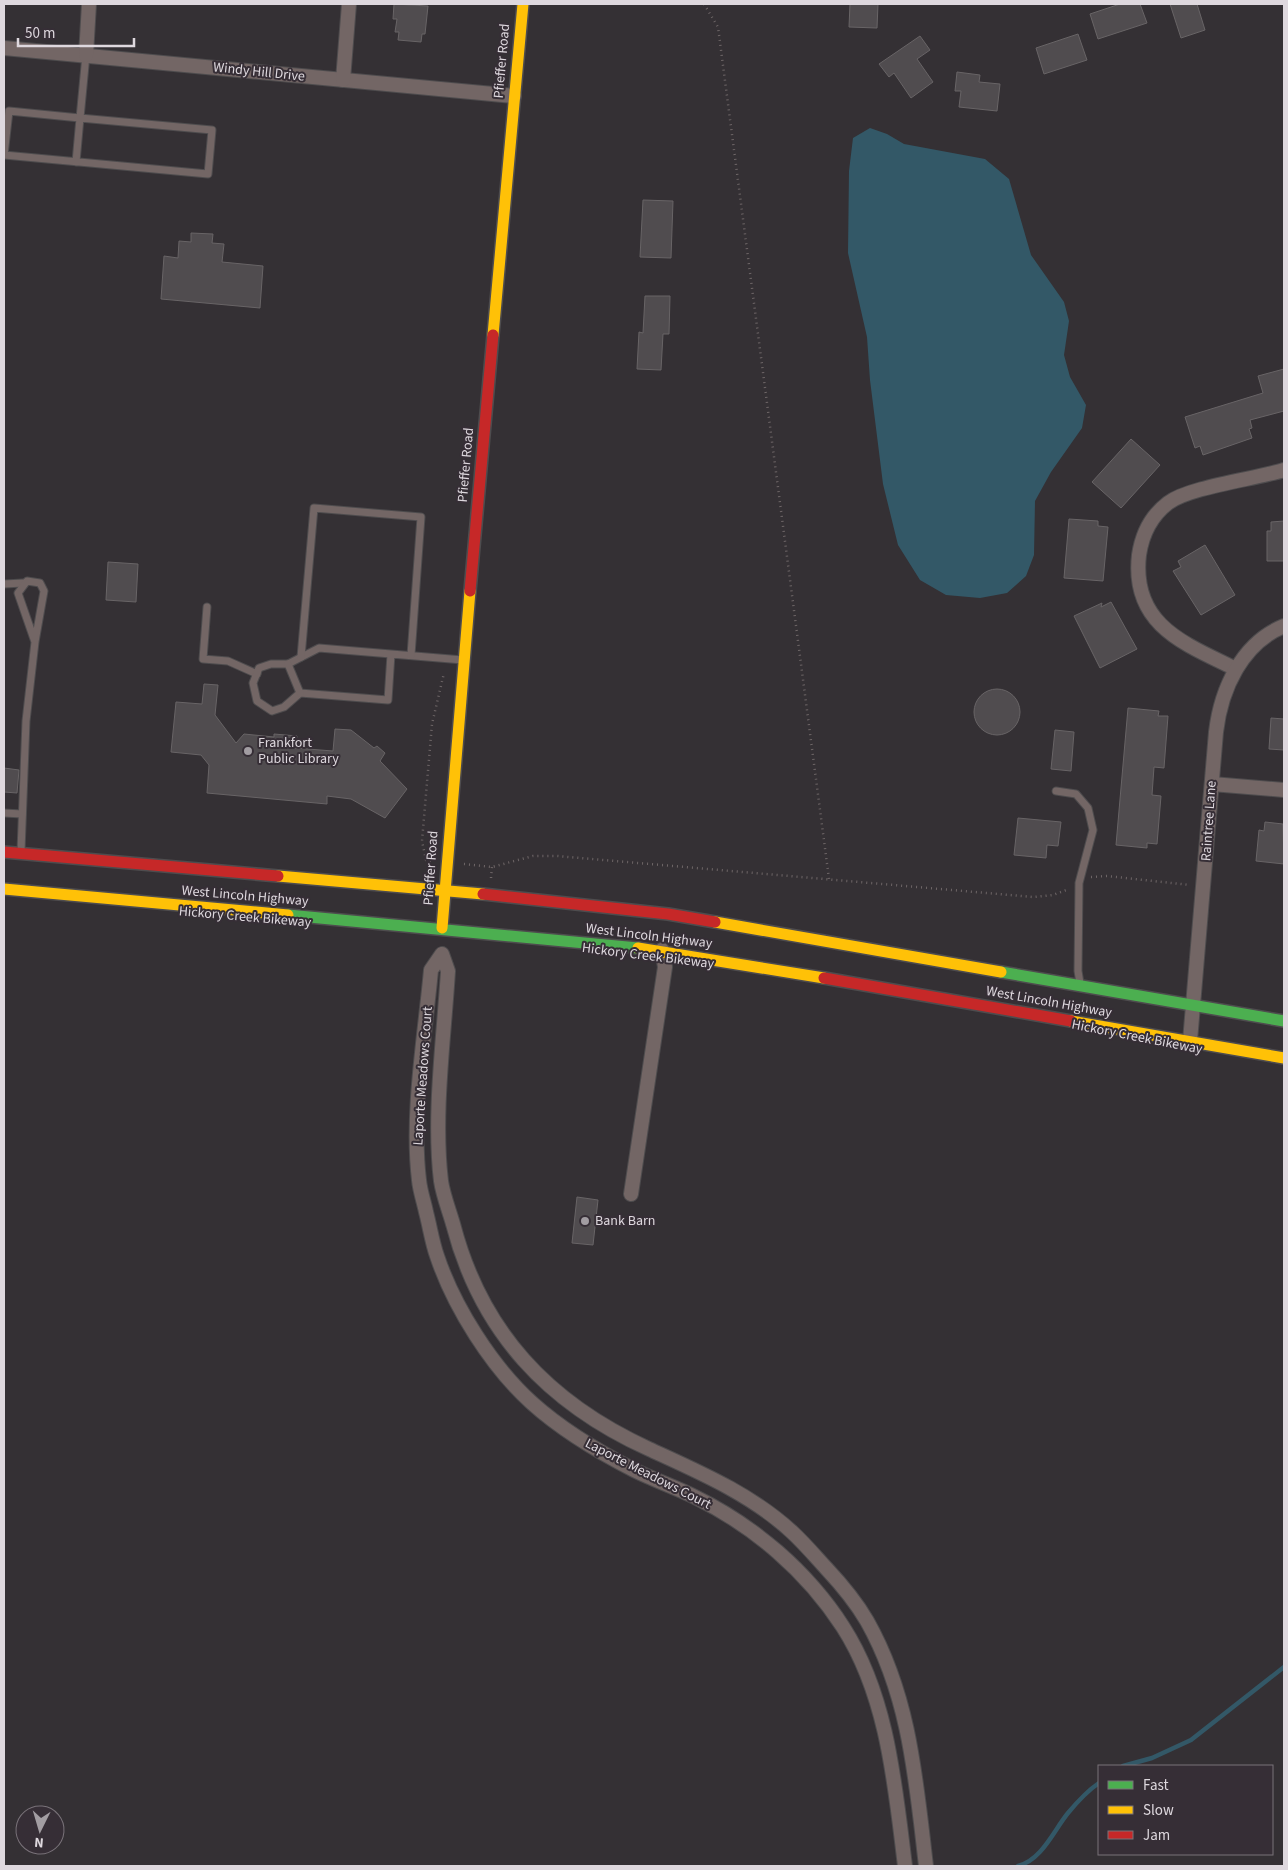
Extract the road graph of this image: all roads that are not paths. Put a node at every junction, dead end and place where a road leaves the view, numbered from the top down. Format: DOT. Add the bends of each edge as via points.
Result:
graph roads {
  1 [pos="89,4"];
  2 [pos="349,4"];
  3 [pos="523,4"];
  4 [pos="4,48"];
  5 [pos="86,55"];
  6 [pos="343,80"];
  7 [pos="514,96"];
  8 [pos="80,118"];
  9 [pos="76,162"];
  10 [pos="1284,470"];
  11 [pos="24,583"];
  12 [pos="4,584"];
  13 [pos="207,607"];
  14 [pos="1284,626"];
  15 [pos="35,642"];
  16 [pos="391,654"];
  17 [pos="411,655"];
  18 [pos="300,657"];
  19 [pos="463,660"];
  20 [pos="288,664"];
  21 [pos="1236,669"];
  22 [pos="257,674"];
  23 [pos="300,693"];
  24 [pos="1212,784"];
  25 [pos="1284,790"];
  26 [pos="1056,791"];
  27 [pos="4,814"];
  28 [pos="22,814"];
  29 [pos="4,852"];
  30 [pos="21,854"];
  31 [pos="4,889"];
  32 [pos="444,892"];
  33 [pos="442,928"];
  34 [pos="662,950"];
  35 [pos="442,954"];
  36 [pos="1080,986"];
  37 [pos="1194,1005"];
  38 [pos="1284,1021"];
  39 [pos="1190,1042"];
  40 [pos="1284,1058"];
  41 [pos="631,1194"];
  42 [pos="905,1866"];
  43 [pos="926,1866"];
  1 -- 5 [label="street"];
  2 -- 6 [label="street"];
  3 -- 7 [label="main road, Pfieffer Road"];
  4 -- 5 [label="street, Windy Hill Drive"];
  5 -- 6 [label="street, Windy Hill Drive"];
  5 -- 8 [label="lane"];
  6 -- 7 [label="street, Windy Hill Drive"];
  7 -- 19 [label="main road, Pfieffer Road"];
  8 -- 9 [label="lane"];
  8 -- 9 [label="lane" via="9,112 4,156"];
  8 -- 9 [label="lane" via="212,130 208,174"];
  10 -- 21 [label="street" via="1186,494 1167,504 1141,539 1138,564 1150,615 1185,644"];
  11 -- 12 [label="lane"];
  11 -- 15 [label="lane" via="18,593"];
  11 -- 15 [label="lane" via="40,583 44,591"];
  13 -- 22 [label="lane" via="203,659 228,661"];
  14 -- 21 [label="street, Raintree Lane" via="1248,654"];
  15 -- 28 [label="lane" via="26,721"];
  16 -- 17 [label="lane"];
  16 -- 18 [label="lane" via="319,648"];
  16 -- 23 [label="lane" via="388,700"];
  17 -- 18 [label="lane" via="422,517 314,508"];
  17 -- 19 [label="lane"];
  18 -- 20 [label="lane"];
  19 -- 32 [label="main road, Pfieffer Road"];
  20 -- 22 [label="lane" via="271,664 259,668"];
  20 -- 23 [label="lane"];
  21 -- 24 [label="street, Raintree Lane" via="1218,720"];
  22 -- 23 [label="lane" via="253,683 257,701 272,711 284,707"];
  24 -- 25 [label="street"];
  24 -- 37 [label="street, Raintree Lane"];
  26 -- 36 [label="lane" via="1076,794 1088,808 1093,830 1079,883"];
  27 -- 28 [label="lane"];
  28 -- 30 [label="lane"];
  29 -- 30 [label="main road, West Lincoln Highway"];
  30 -- 32 [label="main road, West Lincoln Highway"];
  31 -- 33 [label="main road, West Lincoln Highway"];
  32 -- 33 [label="main road, Pfieffer Road"];
  32 -- 36 [label="main road, West Lincoln Highway" via="668,914"];
  33 -- 34 [label="main road, West Lincoln Highway"];
  33 -- 35 [label="street, Laporte Meadows Court"];
  34 -- 39 [label="main road, West Lincoln Highway"];
  34 -- 41 [label="street" via="665,967"];
  35 -- 42 [label="street, Laporte Meadows Court" via="431,970 417,1123 419,1181 436,1254 448,1284 473,1331 530,1402 604,1455 696,1497 745,1526 774,1548 811,1586 843,1627 866,1673 883,1724"];
  35 -- 43 [label="street, Laporte Meadows Court" via="448,971 439,1118 441,1182 473,1284 503,1334 534,1372 572,1406 614,1433 741,1494 792,1531 840,1583 866,1619 891,1672 906,1719"];
  36 -- 37 [label="main road, West Lincoln Highway"];
  37 -- 38 [label="main road, West Lincoln Highway"];
  37 -- 39 [label="street, Raintree Lane"];
  39 -- 40 [label="main road, West Lincoln Highway"];
}
